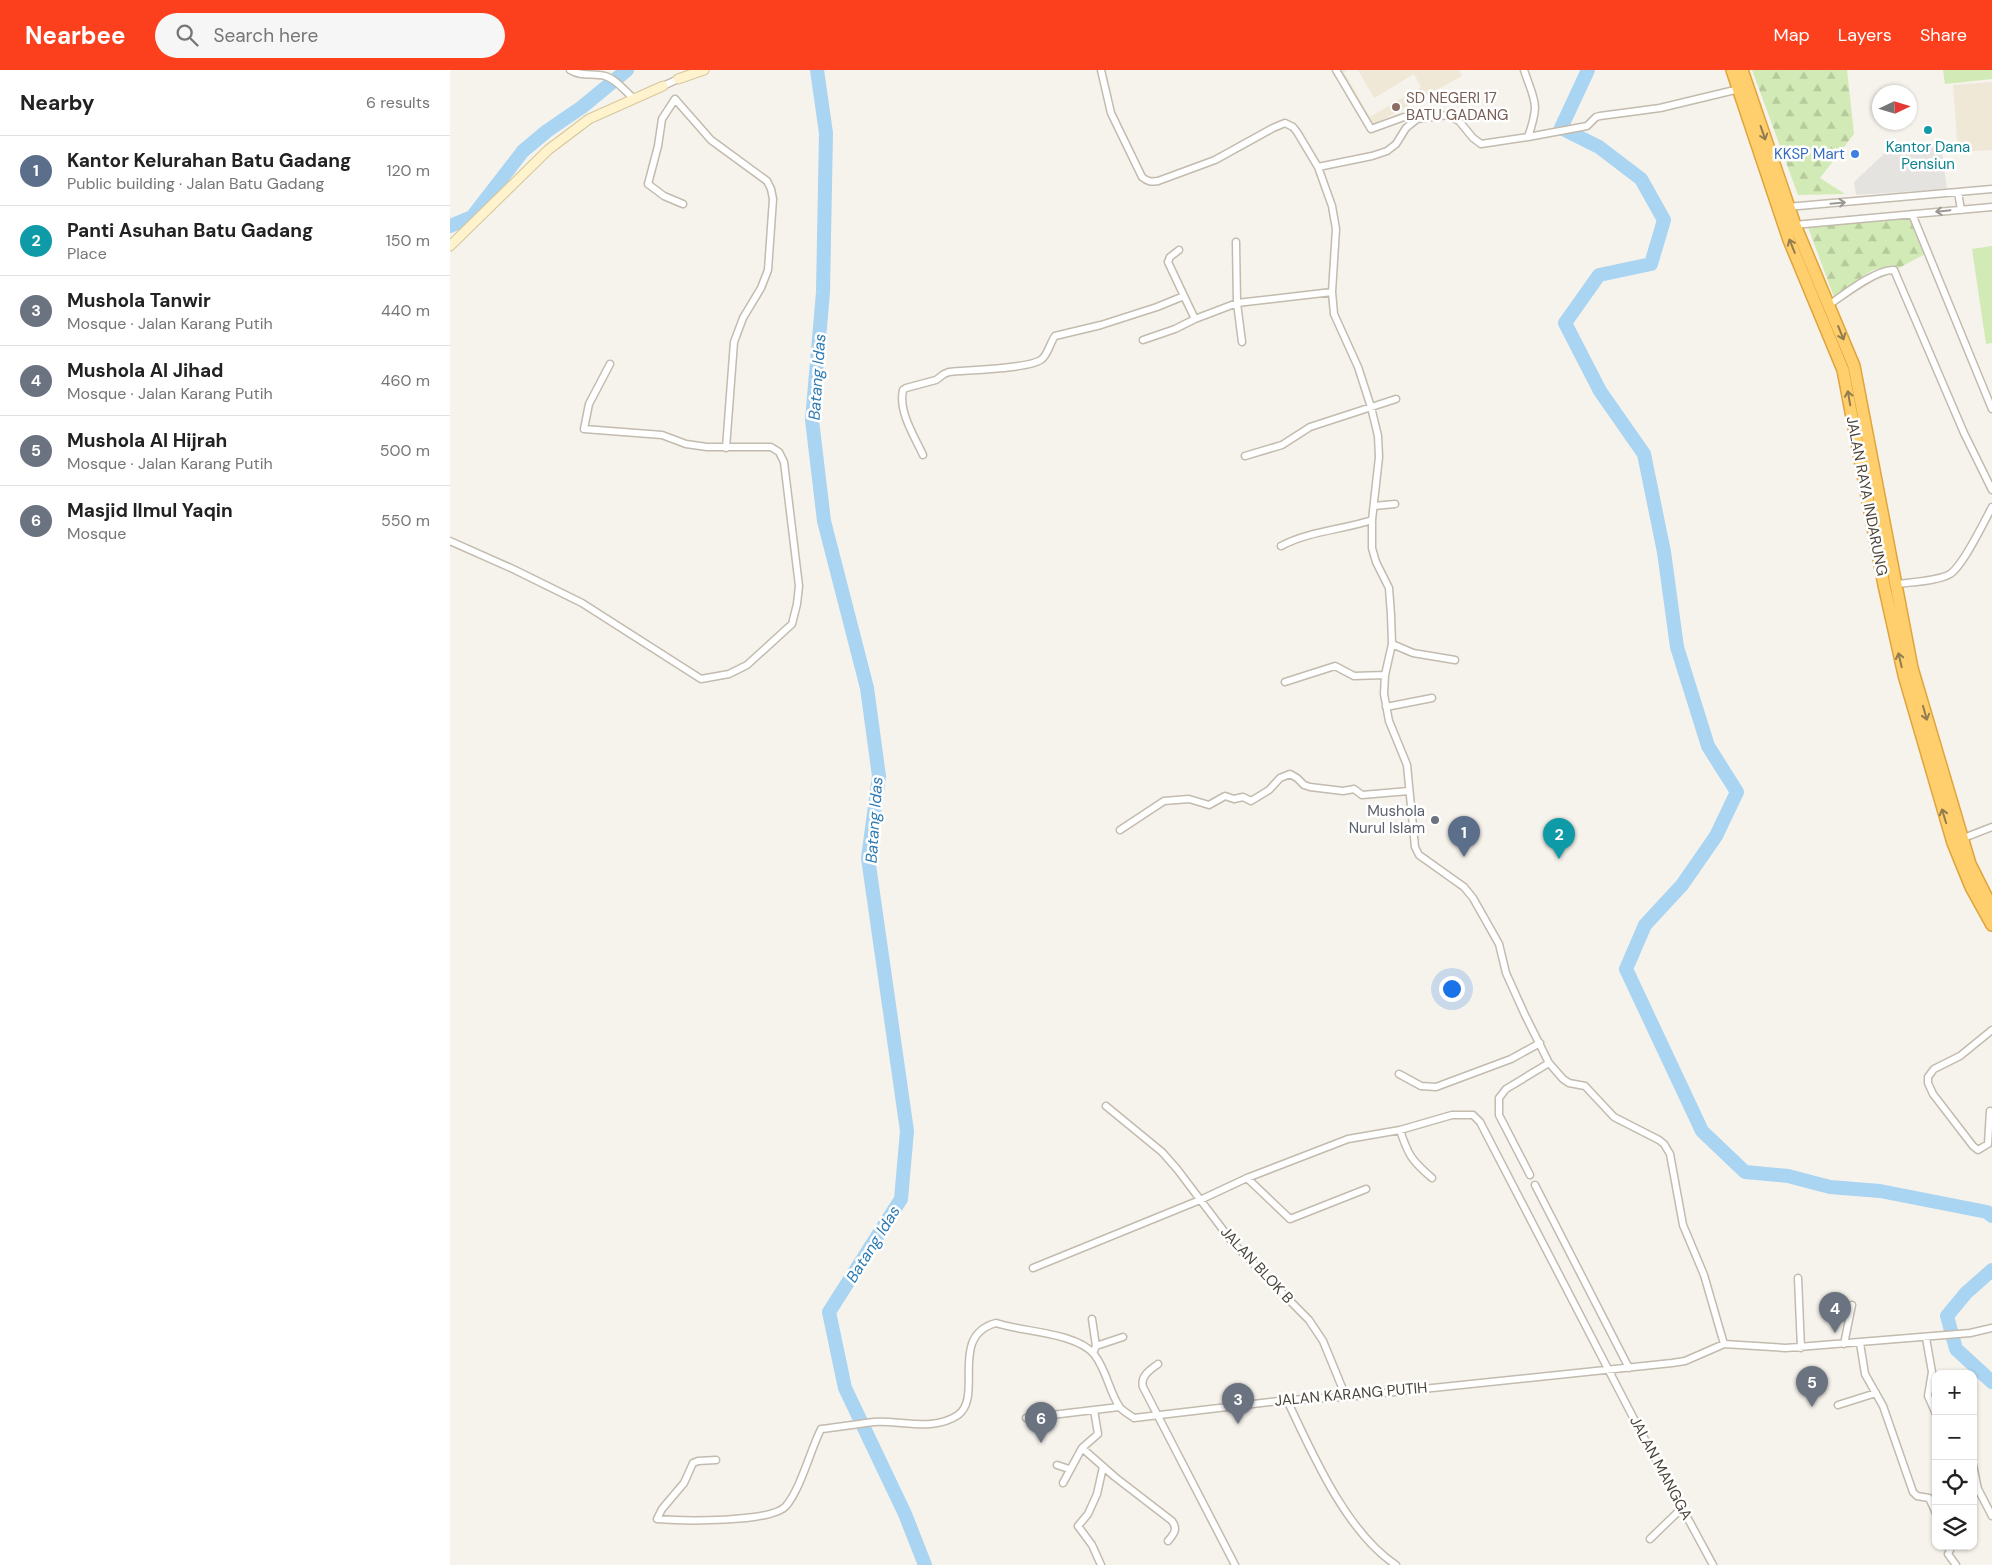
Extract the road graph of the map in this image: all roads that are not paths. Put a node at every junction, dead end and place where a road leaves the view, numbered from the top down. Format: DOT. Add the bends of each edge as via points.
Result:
graph roads {
  1 [pos="570,70"];
  2 [pos="704,70"];
  3 [pos="1101,70"];
  4 [pos="1336,70"];
  5 [pos="1524,70"];
  6 [pos="1732,70"];
  7 [pos="1742,70"];
  8 [pos="678,79"];
  9 [pos="663,86"];
  10 [pos="1739,89"];
  11 [pos="634,98"];
  12 [pos="1417,119"];
  13 [pos="1528,137"];
  14 [pos="1318,167"];
  15 [pos="1992,189"];
  16 [pos="1958,192"];
  17 [pos="682,204"];
  18 [pos="1992,207"];
  19 [pos="1784,208"];
  20 [pos="1961,210"];
  21 [pos="1912,214"];
  22 [pos="1783,222"];
  23 [pos="1795,226"];
  24 [pos="1236,242"];
  25 [pos="450,246"];
  26 [pos="1179,250"];
  27 [pos="1332,292"];
  28 [pos="1184,296"];
  29 [pos="1237,303"];
  30 [pos="1829,305"];
  31 [pos="1196,319"];
  32 [pos="1143,340"];
  33 [pos="1242,342"];
  34 [pos="610,364"];
  35 [pos="1396,399"];
  36 [pos="1371,407"];
  37 [pos="1992,409"];
  38 [pos="726,448"];
  39 [pos="923,455"];
  40 [pos="1245,456"];
  41 [pos="1866,465"];
  42 [pos="1992,490"];
  43 [pos="1395,504"];
  44 [pos="1374,506"];
  45 [pos="1992,507"];
  46 [pos="1372,520"];
  47 [pos="450,541"];
  48 [pos="1281,546"];
  49 [pos="1897,584"];
  50 [pos="1392,644"];
  51 [pos="1455,660"];
  52 [pos="1385,675"];
  53 [pos="1285,682"];
  54 [pos="1432,698"];
  55 [pos="1386,706"];
  56 [pos="1409,791"];
  57 [pos="1992,826"];
  58 [pos="1120,830"];
  59 [pos="1957,841"];
  60 [pos="1992,908"];
  61 [pos="1992,925"];
  62 [pos="1992,1030"];
  63 [pos="1540,1043"];
  64 [pos="1550,1063"];
  65 [pos="1399,1074"];
  66 [pos="1106,1106"];
  67 [pos="1990,1111"];
  68 [pos="1400,1130"];
  69 [pos="1530,1175"];
  70 [pos="1247,1178"];
  71 [pos="1432,1178"];
  72 [pos="1535,1185"];
  73 [pos="1366,1189"];
  74 [pos="1200,1200"];
  75 [pos="1033,1268"];
  76 [pos="1798,1278"];
  77 [pos="1852,1305"];
  78 [pos="1092,1319"];
  79 [pos="1992,1328"];
  80 [pos="1123,1337"];
  81 [pos="1928,1338"];
  82 [pos="1860,1343"];
  83 [pos="1724,1344"];
  84 [pos="1844,1344"];
  85 [pos="1096,1346"];
  86 [pos="1801,1348"];
  87 [pos="1093,1353"];
  88 [pos="1158,1364"];
  89 [pos="1628,1368"];
  90 [pos="1609,1371"];
  91 [pos="1932,1372"];
  92 [pos="1932,1372"];
  93 [pos="1876,1393"];
  94 [pos="1346,1397"];
  95 [pos="1287,1400"];
  96 [pos="1838,1405"];
  97 [pos="1932,1405"];
  98 [pos="1119,1408"];
  99 [pos="1094,1410"];
  100 [pos="1159,1416"];
  101 [pos="1026,1418"];
  102 [pos="1082,1448"];
  103 [pos="716,1460"];
  104 [pos="1057,1465"];
  105 [pos="1103,1467"];
  106 [pos="1069,1469"];
  107 [pos="1062,1482"];
  108 [pos="1977,1484"];
  109 [pos="1932,1505"];
  110 [pos="1682,1508"];
  111 [pos="1992,1516"];
  112 [pos="1650,1539"];
  113 [pos="1168,1541"];
  114 [pos="1950,1550"];
  115 [pos="1101,1565"];
  116 [pos="1235,1565"];
  117 [pos="1396,1565"];
  118 [pos="1712,1565"];
  119 [pos="1956,1565"];
  1 -- 11 [label="street" via="583,75 604,76"];
  2 -- 8 [label="street"];
  3 -- 14 [label="street" via="1111,113 1146,180 1158,181 1204,165 1285,124 1294,127"];
  4 -- 12 [label="street" via="1371,129 1404,117"];
  5 -- 13 [label="street" via="1536,105"];
  6 -- 10 [label="highway, JALAN RAYA INDARUNG"];
  7 -- 19 [label="highway, JALAN RAYA INDARUNG, one-way"];
  8 -- 9 [label="street"];
  9 -- 11 [label="street"];
  10 -- 13 [label="street" via="1660,108 1600,116 1591,124"];
  10 -- 19 [label="highway, JALAN RAYA INDARUNG"];
  11 -- 25 [label="street" via="589,119 548,150"];
  12 -- 13 [label="street" via="1453,116 1481,144"];
  12 -- 14 [label="street" via="1387,151"];
  14 -- 27 [label="street" via="1332,206 1336,229"];
  15 -- 16 [label="street"];
  19 -- 16 [label="street, one-way"];
  16 -- 20 [label="street"];
  17 -- 38 [label="street" via="648,184 662,119 675,99 711,140 772,188 768,270 743,318 732,351"];
  18 -- 20 [label="street"];
  19 -- 22 [label="highway, JALAN RAYA INDARUNG"];
  19 -- 23 [label="highway, JALAN RAYA INDARUNG"];
  20 -- 21 [label="street, one-way"];
  21 -- 23 [label="street"];
  21 -- 37 [label="street"];
  22 -- 23 [label="street"];
  41 -- 22 [label="highway, JALAN RAYA INDARUNG, one-way" via="1843,370"];
  23 -- 30 [label="highway, JALAN RAYA INDARUNG"];
  24 -- 29 [label="street"];
  26 -- 28 [label="street" via="1168,262"];
  27 -- 29 [label="street"];
  27 -- 36 [label="street" via="1334,314"];
  28 -- 31 [label="street"];
  28 -- 39 [label="street" via="1101,325 1055,336 1037,362 949,372 936,380 903,390 907,421"];
  29 -- 31 [label="street"];
  29 -- 33 [label="street"];
  30 -- 41 [label="highway, JALAN RAYA INDARUNG, one-way" via="1857,376"];
  30 -- 42 [label="street" via="1866,279 1888,270 1895,271 1964,433"];
  31 -- 32 [label="street"];
  34 -- 38 [label="street" via="589,404 584,429 662,435 686,444"];
  35 -- 36 [label="street"];
  36 -- 40 [label="street" via="1310,426 1282,445"];
  36 -- 44 [label="street" via="1379,446"];
  38 -- 47 [label="street" via="771,448 779,452 788,490 799,586 792,624 747,665 729,674 701,679 582,603"];
  41 -- 49 [label="highway, JALAN RAYA INDARUNG"];
  59 -- 41 [label="highway, JALAN RAYA INDARUNG, one-way" via="1904,675"];
  43 -- 44 [label="street"];
  44 -- 46 [label="street"];
  45 -- 49 [label="street" via="1959,565 1951,573"];
  46 -- 48 [label="street" via="1304,536"];
  46 -- 50 [label="street" via="1374,557 1390,594"];
  49 -- 59 [label="highway, JALAN RAYA INDARUNG, one-way" via="1912,668"];
  50 -- 51 [label="street" via="1413,652"];
  50 -- 52 [label="street"];
  52 -- 53 [label="street" via="1351,675 1335,666"];
  52 -- 55 [label="street"];
  54 -- 55 [label="street"];
  55 -- 56 [label="street" via="1405,758"];
  56 -- 58 [label="street" via="1362,795 1354,789 1343,791 1307,786 1290,774 1251,801 1225,796 1209,805 1190,799 1164,801"];
  56 -- 63 [label="street" via="1417,851 1464,887 1473,898 1495,937 1510,983"];
  57 -- 59 [label="street"];
  59 -- 60 [label="highway, JALAN RAYA INDARUNG"];
  59 -- 61 [label="highway, JALAN RAYA INDARUNG" via="1971,887"];
  62 -- 67 [label="street" via="1960,1056 1934,1069 1928,1083 1933,1094 1978,1150 1988,1144"];
  63 -- 64 [label="street"];
  63 -- 65 [label="street" via="1511,1058 1436,1087 1421,1086"];
  64 -- 69 [label="street" via="1506,1089 1499,1098 1499,1115"];
  64 -- 83 [label="street" via="1566,1082 1588,1089 1614,1118 1659,1140 1668,1149 1682,1225 1707,1284"];
  66 -- 74 [label="street, JALAN BLOK B" via="1162,1152"];
  68 -- 70 [label="street" via="1348,1139"];
  68 -- 71 [label="street" via="1413,1162"];
  68 -- 90 [label="street, JALAN MANGGA" via="1452,1115 1467,1114 1477,1118"];
  70 -- 73 [label="street" via="1290,1219"];
  70 -- 74 [label="street"];
  72 -- 89 [label="street"];
  74 -- 75 [label="street"];
  74 -- 94 [label="street, JALAN BLOK B" via="1233,1243 1318,1331"];
  76 -- 86 [label="street"];
  77 -- 84 [label="street"];
  78 -- 85 [label="street"];
  79 -- 81 [label="street, JALAN KARANG PUTIH" via="1970,1334"];
  80 -- 85 [label="street"];
  81 -- 82 [label="street, JALAN KARANG PUTIH"];
  81 -- 91 [label="street"];
  82 -- 84 [label="street, JALAN KARANG PUTIH"];
  82 -- 93 [label="street" via="1865,1374"];
  83 -- 86 [label="street, JALAN KARANG PUTIH"];
  83 -- 89 [label="street, JALAN KARANG PUTIH" via="1685,1361"];
  84 -- 86 [label="street, JALAN KARANG PUTIH"];
  85 -- 87 [label="street"];
  87 -- 98 [label="street"];
  87 -- 103 [label="street" via="1085,1346 1064,1338 996,1323 986,1326 976,1336 969,1356 966,1404 959,1414 931,1424 869,1423 821,1429 790,1500 773,1513 717,1520 657,1519 662,1508 684,1483 693,1464"];
  88 -- 100 [label="street" via="1146,1373 1141,1382"];
  89 -- 90 [label="street, JALAN KARANG PUTIH"];
  90 -- 94 [label="street, JALAN KARANG PUTIH"];
  90 -- 110 [label="street, JALAN MANGGA"];
  92 -- 97 [label="street" via="1928,1396"];
  93 -- 96 [label="street"];
  93 -- 109 [label="street" via="1912,1492 1929,1498"];
  94 -- 95 [label="street, JALAN KARANG PUTIH"];
  95 -- 100 [label="street, JALAN KARANG PUTIH"];
  95 -- 117 [label="street" via="1312,1454 1348,1514 1372,1545"];
  98 -- 99 [label="street"];
  98 -- 100 [label="street, JALAN KARANG PUTIH" via="1134,1418"];
  99 -- 101 [label="street"];
  99 -- 102 [label="street" via="1098,1434"];
  100 -- 116 [label="street"];
  102 -- 105 [label="street"];
  102 -- 106 [label="street"];
  104 -- 106 [label="street"];
  105 -- 113 [label="street" via="1172,1521 1175,1532"];
  105 -- 115 [label="street" via="1097,1494 1078,1526"];
  106 -- 107 [label="street"];
  108 -- 111 [label="street"];
  110 -- 112 [label="street"];
  110 -- 118 [label="street, JALAN MANGGA"];
  114 -- 119 [label="street" via="1948,1554"];
}
